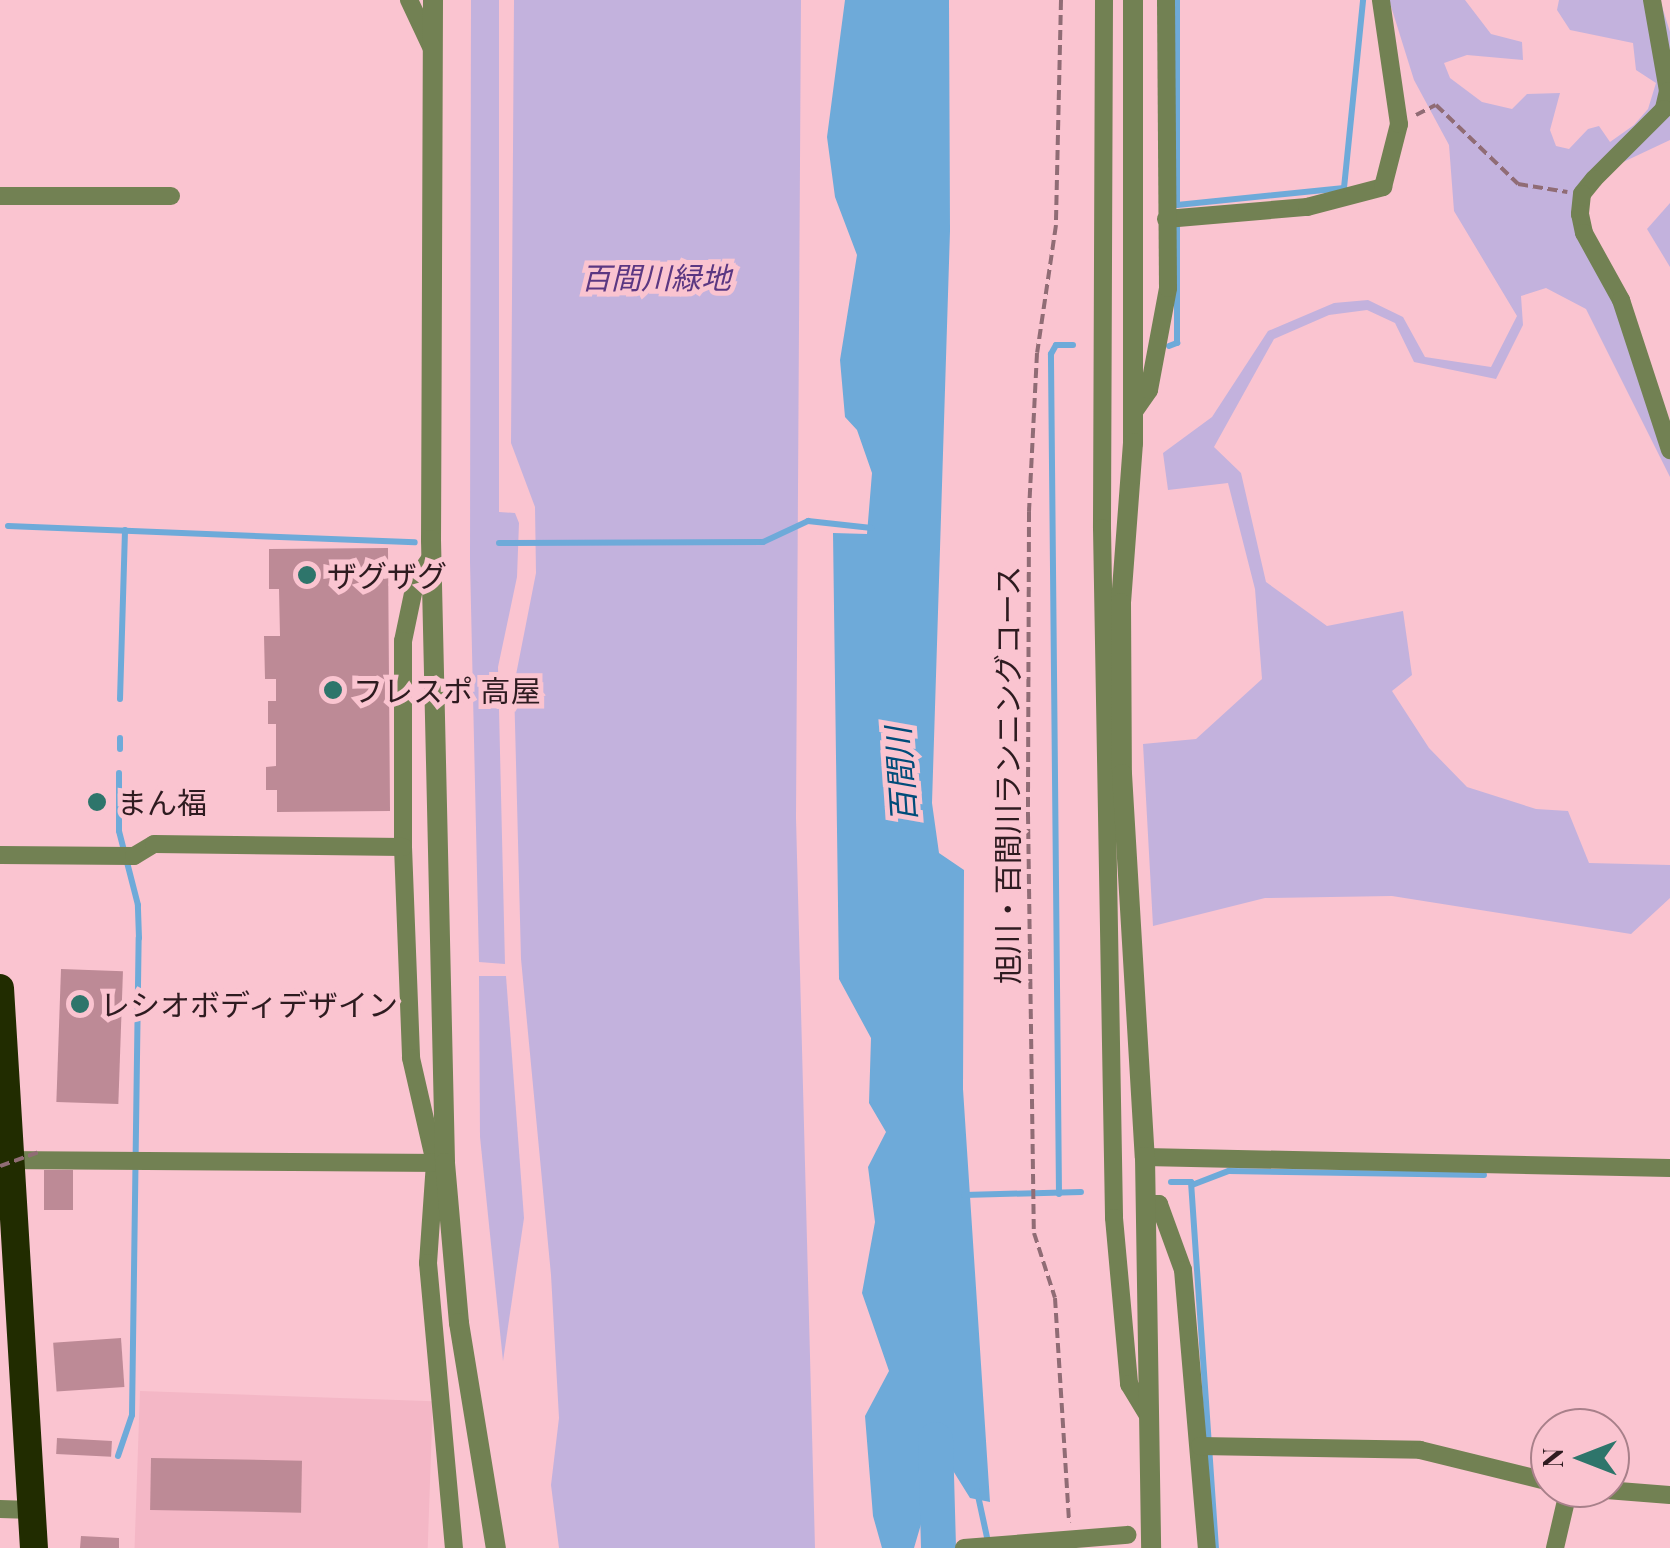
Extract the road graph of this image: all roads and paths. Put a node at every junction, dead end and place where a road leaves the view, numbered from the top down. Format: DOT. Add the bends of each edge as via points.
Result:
graph roads {
  1 [pos="409,0"];
  2 [pos="433,0"];
  3 [pos="1061,0"];
  4 [pos="1104,0"];
  5 [pos="1133,0"];
  6 [pos="1166,0"];
  7 [pos="1381,0"];
  8 [pos="1652,0"];
  9 [pos="433,51"];
  10 [pos="1399,124"];
  11 [pos="1582,194"];
  12 [pos="0,196"];
  13 [pos="170,196"];
  14 [pos="1173,218"];
  15 [pos="1133,413"];
  16 [pos="1670,450"];
  17 [pos="432,556"];
  18 [pos="403,846"];
  19 [pos="0,855"];
  20 [pos="0,988"];
  21 [pos="39,1152"];
  22 [pos="1145,1157"];
  23 [pos="4,1162"];
  24 [pos="440,1163"];
  25 [pos="1670,1168"];
  26 [pos="1146,1204"];
  27 [pos="1148,1416"];
  28 [pos="1206,1446"];
  29 [pos="1530,1477"];
  30 [pos="1630,1492"];
  31 [pos="1670,1495"];
  32 [pos="0,1508"];
  33 [pos="1564,1508"];
  34 [pos="32,1510"];
  35 [pos="1069,1529"];
  36 [pos="1127,1535"];
  37 [pos="1150,1540"];
  38 [pos="34,1548"];
  39 [pos="454,1548"];
  40 [pos="496,1548"];
  41 [pos="964,1548"];
  42 [pos="1207,1548"];
  43 [pos="1555,1548"];
  1 -- 9 [label="street" via="410,14"];
  2 -- 9 [label="street"];
  3 -- 35 [label="path, 旭川・百間川ランニングコース" via="1056,225 1037,353 1029,512 1032,1202 1034,1233 1055,1298"];
  4 -- 27 [label="street" via="1102,528 1113,1180 1128,1384"];
  5 -- 15 [label="street"];
  6 -- 14 [label="street"];
  7 -- 10 [label="street"];
  8 -- 11 [label="street" via="1668,92 1664,110"];
  9 -- 17 [label="street"];
  10 -- 11 [label="path" via="1436,105 1518,184"];
  10 -- 14 [label="street" via="1389,175 1373,191 1307,207"];
  11 -- 16 [label="street" via="1584,233 1621,300"];
  12 -- 13 [label="street"];
  14 -- 15 [label="street" via="1149,390"];
  15 -- 22 [label="street" via="1121,603 1122,774"];
  17 -- 18 [label="street" via="416,578 403,641"];
  17 -- 24 [label="street"];
  18 -- 19 [label="street" via="154,844 128,856"];
  18 -- 24 [label="street" via="411,1058"];
  20 -- 23 [label="highway"];
  21 -- 23 [label="path, bridge"];
  22 -- 25 [label="street"];
  22 -- 26 [label="street"];
  23 -- 24 [label="street"];
  23 -- 34 [label="highway"];
  24 -- 39 [label="street" via="428,1263"];
  24 -- 40 [label="street"];
  26 -- 27 [label="street"];
  26 -- 28 [label="street" via="1160,1204 1183,1270"];
  27 -- 37 [label="street"];
  28 -- 29 [label="street" via="1420,1450"];
  28 -- 42 [label="street"];
  30 -- 31 [label="street"];
  32 -- 34 [label="street"];
  33 -- 43 [label="street"];
  34 -- 38 [label="highway"];
  36 -- 37 [label="street"];
  36 -- 41 [label="street, bridge"];
}
